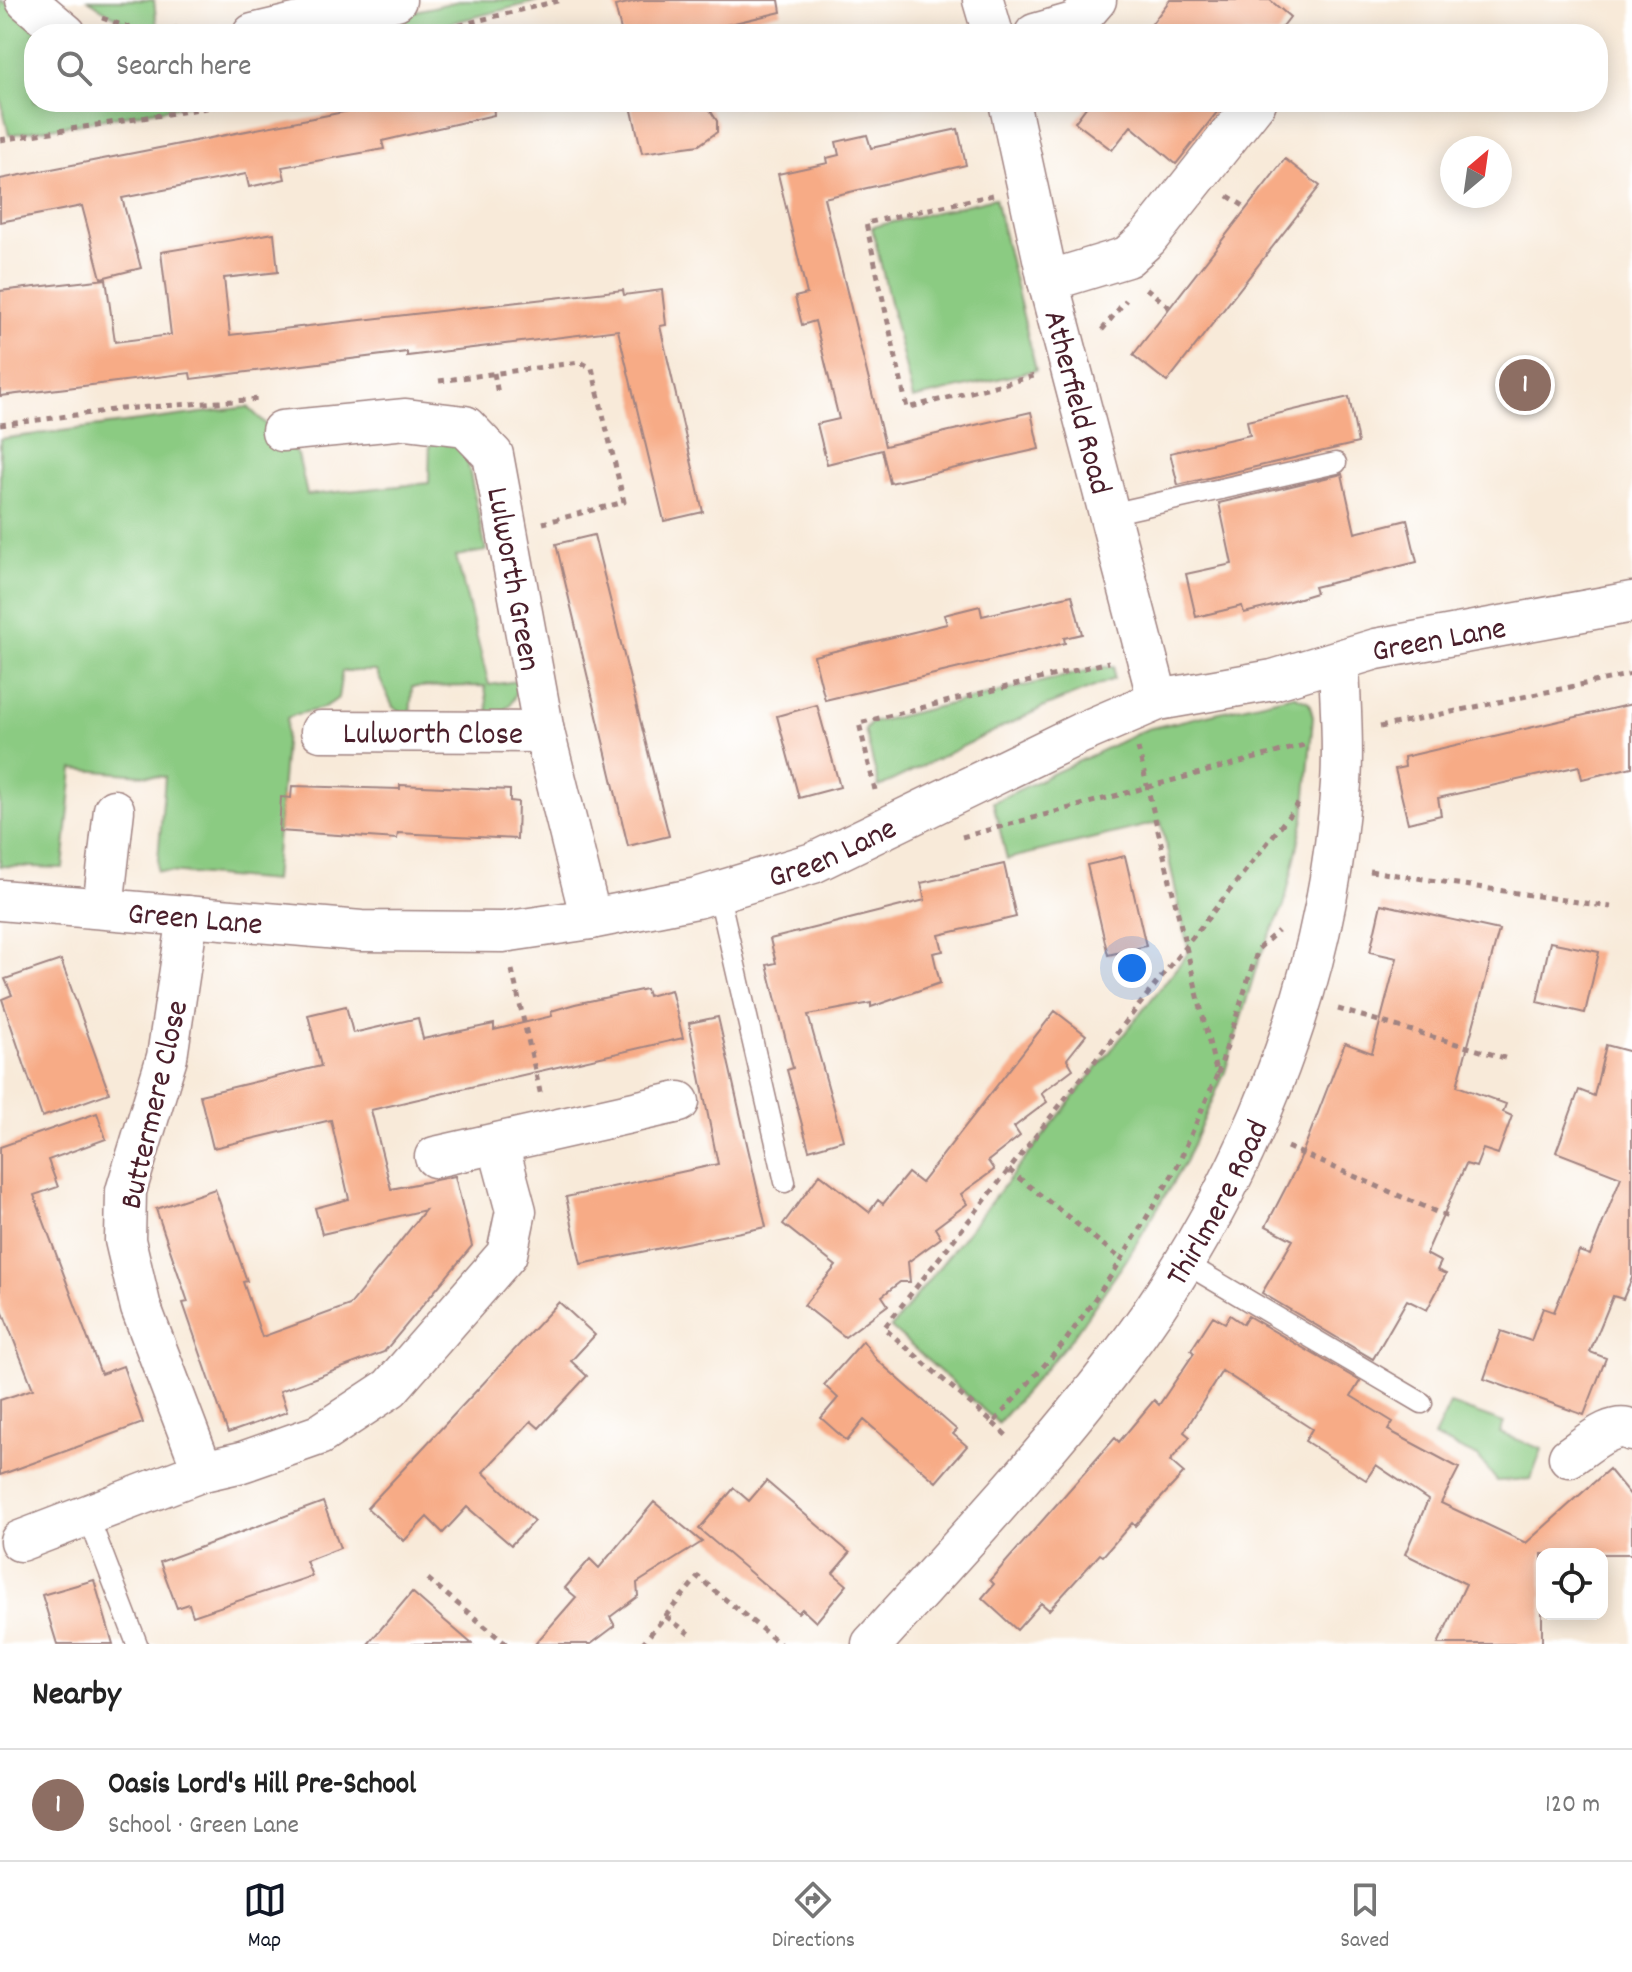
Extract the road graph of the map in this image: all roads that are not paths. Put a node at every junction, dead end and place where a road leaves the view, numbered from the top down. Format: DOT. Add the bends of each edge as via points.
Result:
graph roads {
  1 [pos="26,0"];
  2 [pos="396,0"];
  3 [pos="983,0"];
  4 [pos="1096,0"];
  5 [pos="353,5"];
  6 [pos="81,24"];
  7 [pos="287,24"];
  8 [pos="990,24"];
  9 [pos="1070,24"];
  10 [pos="1011,112"];
  11 [pos="1248,112"];
  12 [pos="1048,281"];
  13 [pos="279,414"];
  14 [pos="1336,463"];
  15 [pos="1110,514"];
  16 [pos="1632,602"];
  17 [pos="1339,662"];
  18 [pos="1144,706"];
  19 [pos="321,731"];
  20 [pos="544,732"];
  21 [pos="114,810"];
  22 [pos="718,891"];
  23 [pos="0,900"];
  24 [pos="103,908"];
  25 [pos="188,916"];
  26 [pos="591,919"];
  27 [pos="679,1102"];
  28 [pos="498,1144"];
  29 [pos="435,1157"];
  30 [pos="785,1182"];
  31 [pos="1183,1262"];
  32 [pos="1422,1403"];
  33 [pos="1630,1424"];
  34 [pos="1569,1457"];
  35 [pos="203,1471"];
  36 [pos="88,1516"];
  37 [pos="20,1541"];
  38 [pos="137,1644"];
  39 [pos="872,1644"];
  1 -- 6 [label="street"];
  2 -- 5 [label="street"];
  3 -- 8 [label="street"];
  4 -- 9 [label="street"];
  5 -- 7 [label="street"];
  10 -- 12 [label="street, Atherfield Road"];
  11 -- 12 [label="street" via="1127,257"];
  12 -- 15 [label="street, Atherfield Road"];
  13 -- 20 [label="street, Lulworth Green" via="465,426 493,455"];
  14 -- 15 [label="lane"];
  15 -- 18 [label="street, Atherfield Road" via="1146,653"];
  16 -- 17 [label="street, Green Lane" via="1376,649"];
  17 -- 18 [label="street, Green Lane"];
  17 -- 31 [label="street, Thirlmere Road" via="1341,783 1332,857 1302,999 1254,1132"];
  18 -- 22 [label="street, Green Lane" via="813,863"];
  19 -- 20 [label="street, Lulworth Close"];
  20 -- 26 [label="street, Lulworth Green"];
  21 -- 24 [label="street"];
  22 -- 26 [label="street, Green Lane"];
  22 -- 30 [label="lane"];
  23 -- 24 [label="street, Green Lane"];
  24 -- 25 [label="street, Green Lane"];
  25 -- 26 [label="street, Green Lane" via="361,931 503,932"];
  25 -- 35 [label="street, Buttermere Close" via="167,1057 126,1191 125,1240 141,1308"];
  27 -- 28 [label="street"];
  28 -- 29 [label="street"];
  28 -- 35 [label="street" via="516,1211 507,1254 390,1388 319,1435"];
  31 -- 32 [label="lane"];
  31 -- 39 [label="street, Thirlmere Road" via="1110,1370"];
  33 -- 34 [label="street"];
  35 -- 36 [label="street"];
  36 -- 37 [label="street"];
  36 -- 38 [label="lane"];
}
